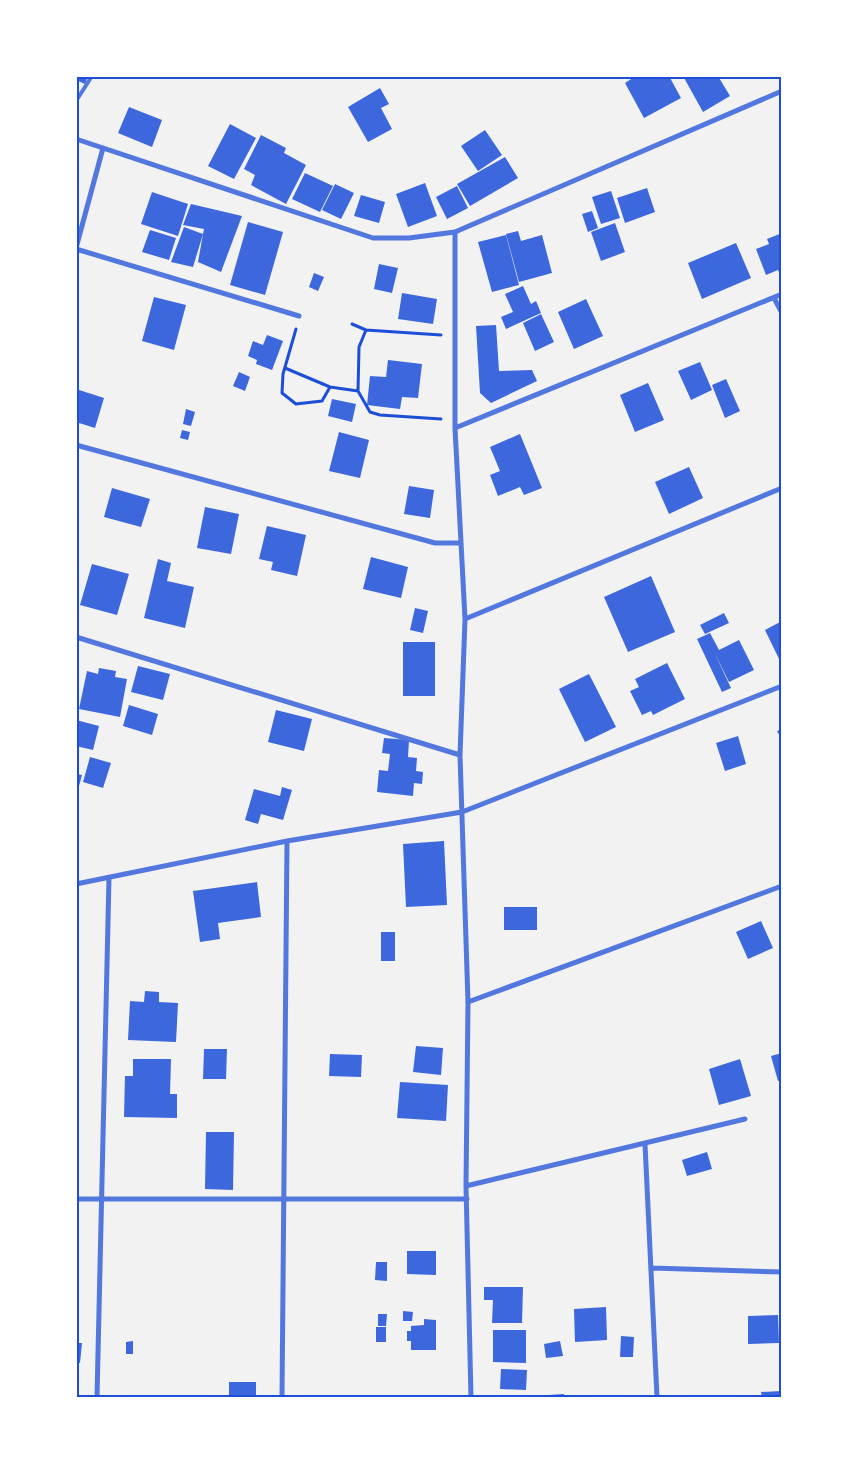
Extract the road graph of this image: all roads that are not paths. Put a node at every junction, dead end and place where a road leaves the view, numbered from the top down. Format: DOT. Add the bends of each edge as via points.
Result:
graph roads {
  1 [pos="92,76"];
  2 [pos="782,91"];
  3 [pos="76,101"];
  4 [pos="76,139"];
  5 [pos="103,148"];
  6 [pos="455,232"];
  7 [pos="76,248"];
  8 [pos="782,294"];
  9 [pos="774,298"];
  10 [pos="782,313"];
  11 [pos="299,316"];
  12 [pos="455,428"];
  13 [pos="76,445"];
  14 [pos="782,488"];
  15 [pos="460,543"];
  16 [pos="465,619"];
  17 [pos="76,637"];
  18 [pos="782,686"];
  19 [pos="460,754"];
  20 [pos="462,812"];
  21 [pos="287,841"];
  22 [pos="110,878"];
  23 [pos="76,884"];
  24 [pos="782,886"];
  25 [pos="468,1002"];
  26 [pos="745,1119"];
  27 [pos="645,1144"];
  28 [pos="466,1186"];
  29 [pos="76,1199"];
  30 [pos="284,1199"];
  31 [pos="467,1199"];
  32 [pos="102,1200"];
  33 [pos="652,1268"];
  34 [pos="782,1272"];
  35 [pos="97,1397"];
  36 [pos="282,1397"];
  37 [pos="471,1397"];
  38 [pos="657,1397"];
  1 -- 3 [label="lane"];
  2 -- 6 [label="street"];
  4 -- 5 [label="street"];
  5 -- 6 [label="street" via="373,238 409,238"];
  5 -- 7 [label="street"];
  6 -- 12 [label="street"];
  7 -- 11 [label="street"];
  8 -- 9 [label="street"];
  9 -- 10 [label="street"];
  9 -- 12 [label="street"];
  12 -- 15 [label="street"];
  13 -- 15 [label="street" via="435,543"];
  14 -- 16 [label="street"];
  15 -- 16 [label="street"];
  16 -- 19 [label="street"];
  17 -- 19 [label="street"];
  18 -- 20 [label="street"];
  19 -- 20 [label="street"];
  20 -- 21 [label="street"];
  20 -- 25 [label="street"];
  21 -- 22 [label="street"];
  21 -- 30 [label="street"];
  22 -- 23 [label="street"];
  22 -- 32 [label="street"];
  24 -- 25 [label="street"];
  25 -- 28 [label="street"];
  26 -- 27 [label="street"];
  27 -- 28 [label="street"];
  27 -- 33 [label="street"];
  28 -- 31 [label="street"];
  29 -- 32 [label="street"];
  30 -- 31 [label="street"];
  30 -- 32 [label="street"];
  30 -- 36 [label="street"];
  31 -- 37 [label="street"];
  32 -- 35 [label="street"];
  33 -- 34 [label="street"];
  33 -- 38 [label="street"];
}
